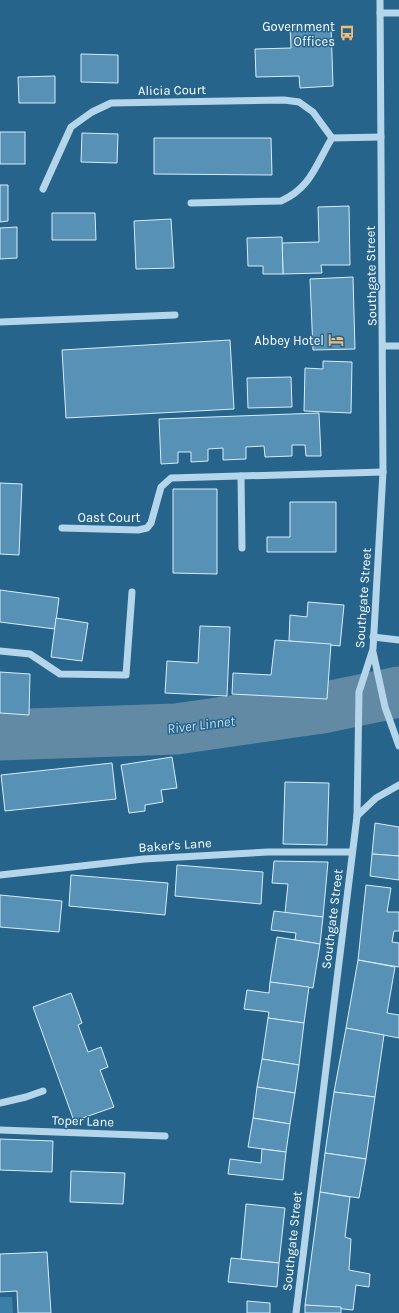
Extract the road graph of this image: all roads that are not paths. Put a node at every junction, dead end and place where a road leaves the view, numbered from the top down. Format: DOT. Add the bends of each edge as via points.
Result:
graph roads {
  1 [pos="380,0"];
  2 [pos="380,13"];
  3 [pos="399,13"];
  4 [pos="381,137"];
  5 [pos="332,138"];
  6 [pos="43,189"];
  7 [pos="191,203"];
  8 [pos="176,315"];
  9 [pos="0,322"];
  10 [pos="384,346"];
  11 [pos="399,346"];
  12 [pos="383,472"];
  13 [pos="242,476"];
  14 [pos="62,528"];
  15 [pos="242,548"];
  16 [pos="132,592"];
  17 [pos="373,637"];
  18 [pos="399,640"];
  19 [pos="373,649"];
  20 [pos="0,651"];
  21 [pos="399,746"];
  22 [pos="399,785"];
  23 [pos="357,816"];
  24 [pos="352,852"];
  25 [pos="0,875"];
  26 [pos="43,1091"];
  27 [pos="0,1103"];
  28 [pos="0,1130"];
  29 [pos="165,1136"];
  30 [pos="296,1313"];
  1 -- 2 [label="street, Southgate Street"];
  2 -- 3 [label="street"];
  2 -- 4 [label="street, Southgate Street"];
  4 -- 5 [label="street"];
  4 -- 10 [label="street, Southgate Street"];
  5 -- 6 [label="street, Alicia Court" via="313,112 299,102 284,100 111,103 92,112 71,127"];
  5 -- 7 [label="street" via="307,184 295,195 281,201"];
  8 -- 9 [label="street"];
  10 -- 11 [label="street"];
  10 -- 12 [label="street, Southgate Street"];
  12 -- 13 [label="street, Oast Court"];
  12 -- 17 [label="street, Southgate Street"];
  13 -- 14 [label="street, Oast Court" via="171,478 161,487 151,523 147,528"];
  13 -- 15 [label="street"];
  16 -- 20 [label="street" via="126,676 60,674 30,654"];
  17 -- 18 [label="street"];
  17 -- 19 [label="street, Southgate Street"];
  19 -- 21 [label="street" via="379,687"];
  19 -- 23 [label="street, Southgate Street" via="359,692"];
  22 -- 23 [label="street" via="376,798"];
  23 -- 24 [label="street, Southgate Street"];
  24 -- 25 [label="street, Baker's Lane" via="268,852 144,859"];
  24 -- 30 [label="street, Southgate Street"];
  26 -- 27 [label="street"];
  28 -- 29 [label="street, Toper Lane"];
}
